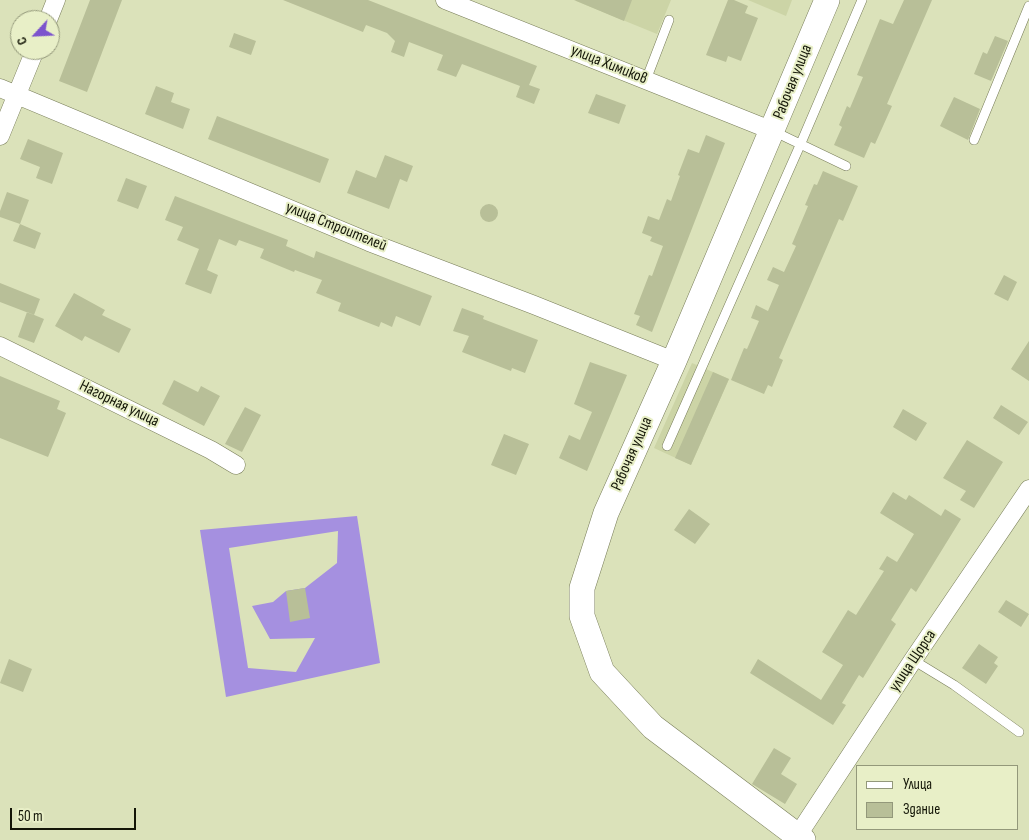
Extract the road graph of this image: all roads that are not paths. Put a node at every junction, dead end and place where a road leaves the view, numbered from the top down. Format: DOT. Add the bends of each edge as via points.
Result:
graph roads {
  1 [pos="445,0"];
  2 [pos="827,0"];
  3 [pos="862,0"];
  4 [pos="1029,6"];
  5 [pos="669,20"];
  6 [pos="31,60"];
  7 [pos="646,80"];
  8 [pos="0,88"];
  9 [pos="17,94"];
  10 [pos="773,131"];
  11 [pos="0,136"];
  12 [pos="974,140"];
  13 [pos="802,143"];
  14 [pos="846,166"];
  15 [pos="0,346"];
  16 [pos="674,361"];
  17 [pos="667,446"];
  18 [pos="236,465"];
  19 [pos="1029,489"];
  20 [pos="913,660"];
  21 [pos="1019,732"];
  22 [pos="801,837"];
  1 -- 7 [label="street, улица Химиков"];
  2 -- 10 [label="main road, Рабочая улица"];
  3 -- 13 [label="lane"];
  4 -- 12 [label="lane"];
  5 -- 7 [label="lane"];
  6 -- 9 [label="street"];
  7 -- 10 [label="street, улица Химиков"];
  8 -- 9 [label="street, улица Строителей"];
  9 -- 11 [label="street"];
  9 -- 16 [label="street, улица Строителей" via="369,242"];
  10 -- 13 [label="lane"];
  10 -- 16 [label="main road, Рабочая улица"];
  13 -- 14 [label="lane"];
  13 -- 17 [label="lane"];
  15 -- 18 [label="street, Нагорная улица"];
  16 -- 22 [label="main road, Рабочая улица" via="606,513 582,588 582,616 602,672 653,727"];
  19 -- 20 [label="street, улица Щорса"];
  20 -- 21 [label="lane"];
  20 -- 22 [label="street, улица Щорса"];
}
